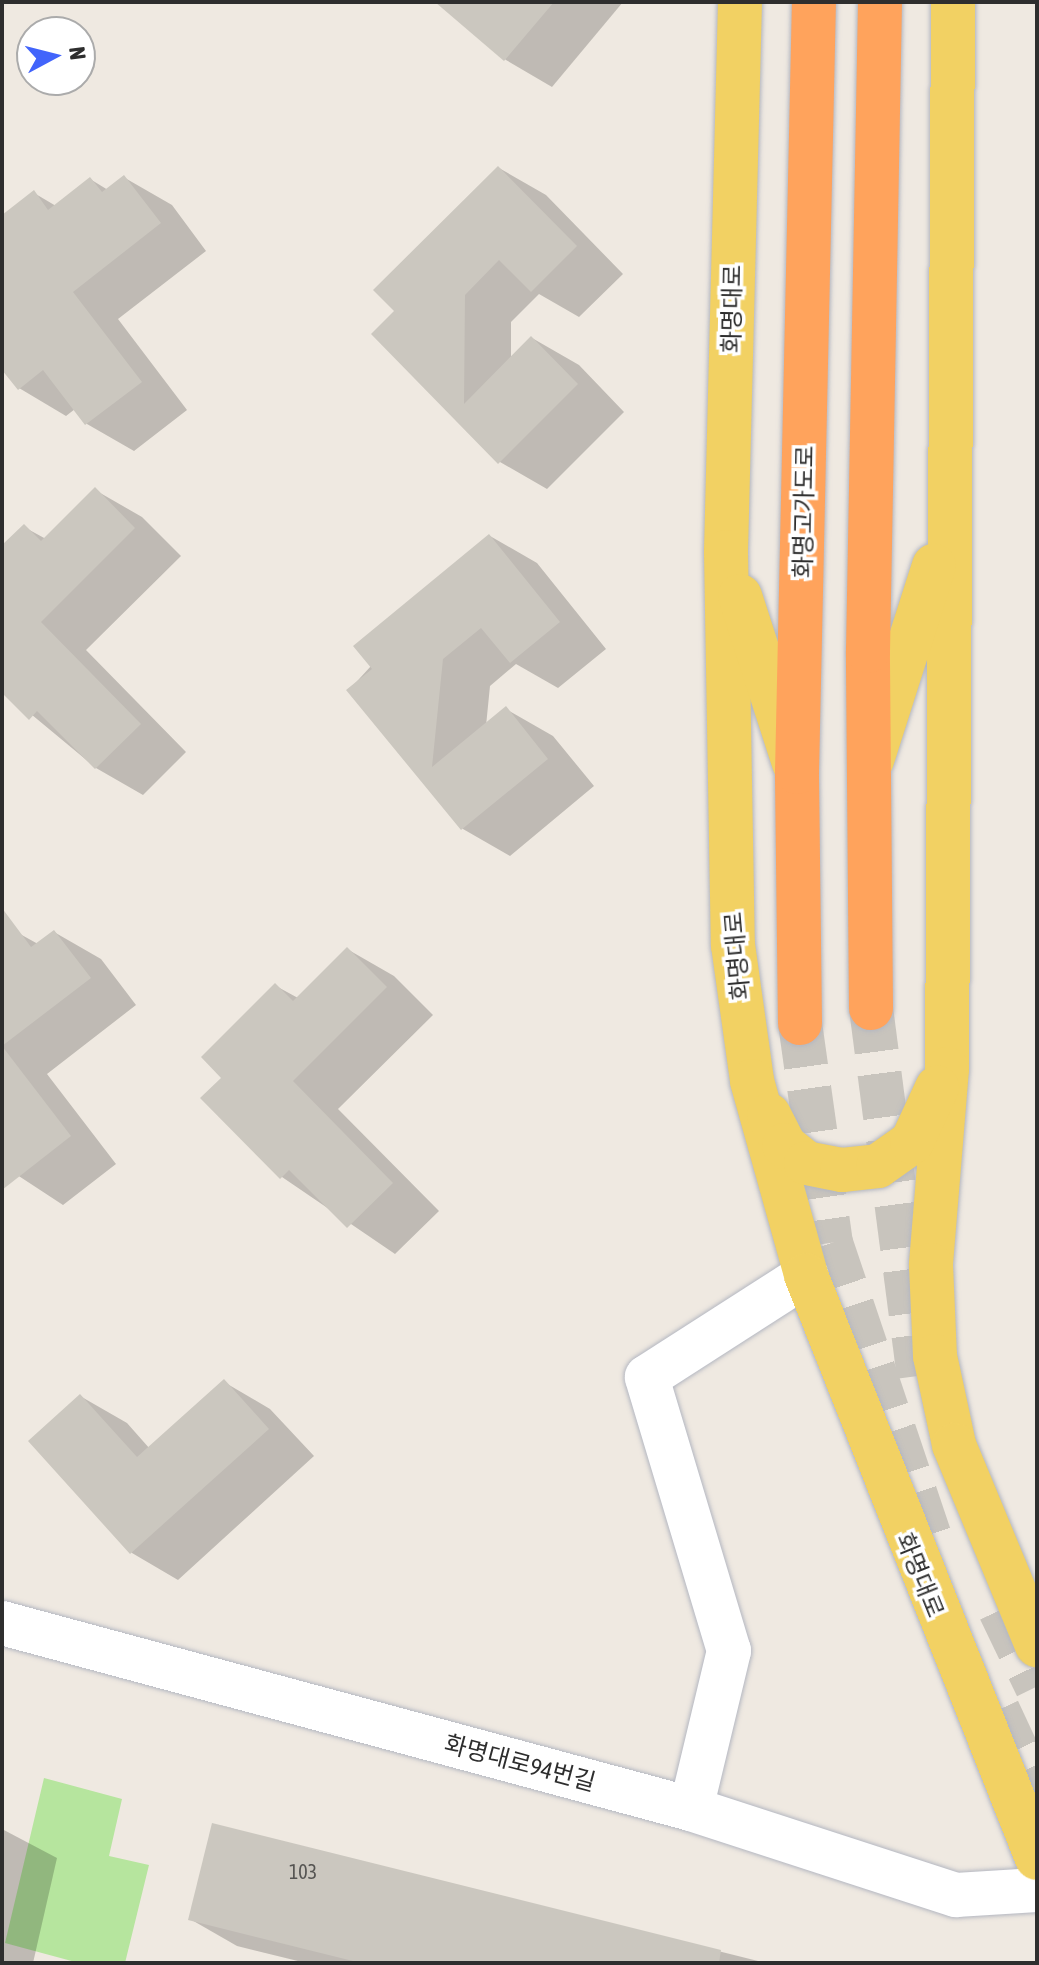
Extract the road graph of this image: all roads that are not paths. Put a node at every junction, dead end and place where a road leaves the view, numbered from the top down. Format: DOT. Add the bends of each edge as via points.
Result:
graph roads {
  1 [pos="740,2"];
  2 [pos="814,2"];
  3 [pos="880,2"];
  4 [pos="953,2"];
  5 [pos="947,524"];
  6 [pos="726,552"];
  7 [pos="869,770"];
  8 [pos="797,772"];
  9 [pos="871,1008"];
  10 [pos="800,1023"];
  11 [pos="947,1069"];
  12 [pos="752,1081"];
  13 [pos="806,1275"];
  14 [pos="2,1623"];
  15 [pos="1037,1645"];
  16 [pos="691,1809"];
  17 [pos="1037,1858"];
  18 [pos="1037,1890"];
  1 -- 6 [label="main road, 화명대로"];
  2 -- 8 [label="highway, 화명고가도로"];
  3 -- 7 [label="highway"];
  4 -- 5 [label="main road"];
  5 -- 7 [label="main road"];
  5 -- 11 [label="main road"];
  6 -- 8 [label="main road"];
  6 -- 12 [label="main road, 화명대로" via="733,945"];
  7 -- 9 [label="highway"];
  8 -- 10 [label="highway, 화명고가도로"];
  11 -- 12 [label="main road" via="912,1142 878,1166 842,1170 806,1163 784,1145"];
  11 -- 15 [label="main road" via="931,1265 935,1356 954,1445"];
  12 -- 13 [label="main road, 화명대로"];
  13 -- 16 [label="street" via="647,1377 729,1651"];
  13 -- 17 [label="main road, 화명대로"];
  14 -- 16 [label="street, 화명대로94번길"];
  16 -- 18 [label="street, 화명대로94번길" via="956,1895"];
}
